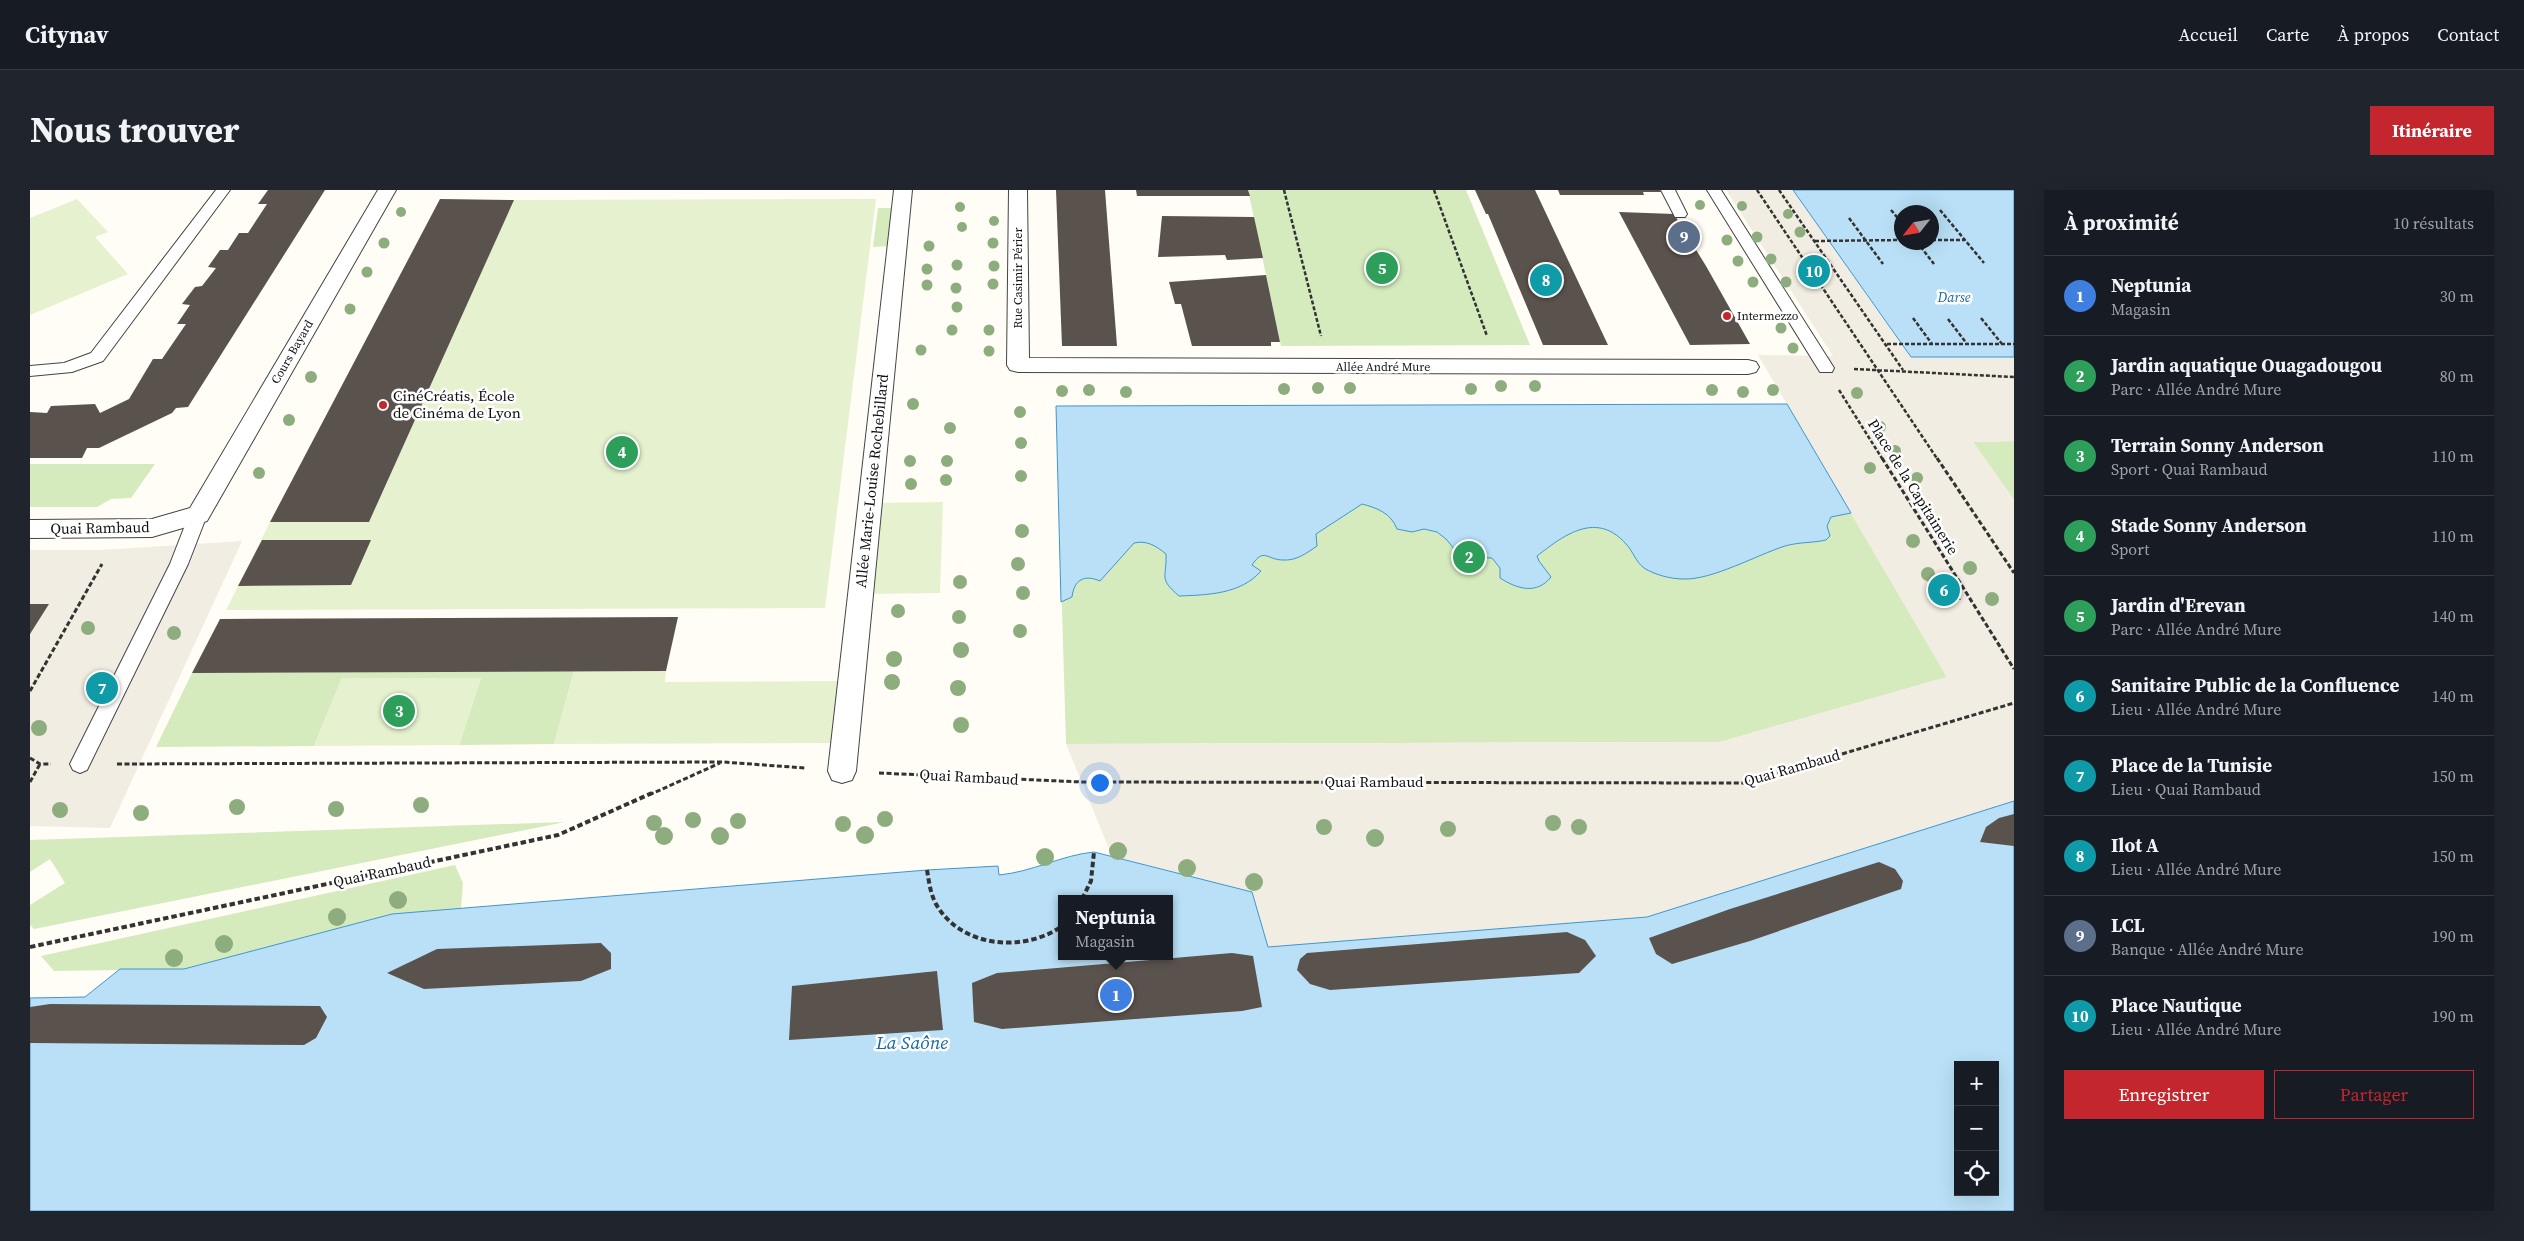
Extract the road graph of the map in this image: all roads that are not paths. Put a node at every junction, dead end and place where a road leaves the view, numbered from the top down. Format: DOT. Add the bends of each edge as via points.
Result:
graph roads {
  1 [pos="223,190"];
  2 [pos="387,190"];
  3 [pos="903,190"];
  4 [pos="1018,190"];
  5 [pos="1668,190"];
  6 [pos="1714,190"];
  7 [pos="1680,214"];
  8 [pos="1018,366"];
  9 [pos="1748,367"];
  10 [pos="1826,368"];
  11 [pos="30,371"];
  12 [pos="198,515"];
  13 [pos="30,529"];
  14 [pos="80,764"];
  15 [pos="842,771"];
  1 -- 11 [label="lane" via="97,357 57,370"];
  2 -- 12 [label="street, Cours Bayard"];
  3 -- 15 [label="street, Allée Marie-Louise Rochebillard"];
  4 -- 8 [label="street, Rue Casimir Périer"];
  5 -- 7 [label="lane"];
  6 -- 10 [label="lane"];
  8 -- 9 [label="street, Allée André Mure"];
  12 -- 13 [label="street, Quai Rambaud" via="152,528"];
  12 -- 14 [label="lane" via="179,564"];
}
